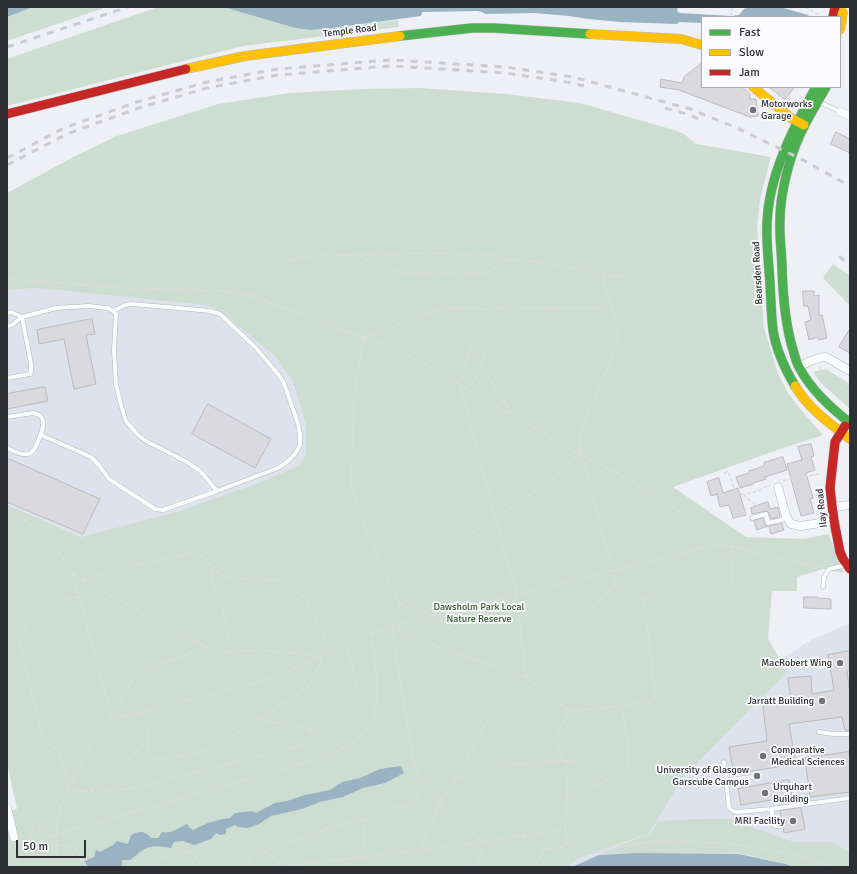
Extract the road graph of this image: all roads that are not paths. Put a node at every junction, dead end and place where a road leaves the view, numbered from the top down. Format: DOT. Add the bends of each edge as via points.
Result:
graph roads {
  1 [pos="701,46"];
  2 [pos="754,88"];
  3 [pos="816,88"];
  4 [pos="825,88"];
  5 [pos="818,102"];
  6 [pos="841,112"];
  7 [pos="7,114"];
  8 [pos="850,116"];
  9 [pos="801,124"];
  10 [pos="780,238"];
  11 [pos="767,239"];
  12 [pos="114,310"];
  13 [pos="7,313"];
  14 [pos="22,317"];
  15 [pos="7,326"];
  16 [pos="798,367"];
  17 [pos="850,371"];
  18 [pos="7,378"];
  19 [pos="7,417"];
  20 [pos="849,422"];
  21 [pos="841,432"];
  22 [pos="41,435"];
  23 [pos="850,439"];
  24 [pos="7,448"];
  25 [pos="777,485"];
  26 [pos="216,491"];
  27 [pos="850,505"];
  28 [pos="832,507"];
  29 [pos="786,516"];
  30 [pos="752,518"];
  31 [pos="834,521"];
  32 [pos="848,567"];
  33 [pos="823,587"];
  34 [pos="819,732"];
  35 [pos="850,734"];
  36 [pos="724,762"];
  37 [pos="753,777"];
  38 [pos="726,780"];
  39 [pos="850,798"];
  40 [pos="7,808"];
  41 [pos="771,809"];
  42 [pos="779,826"];
  43 [pos="14,841"];
  1 -- 7 [label="street, Temple Road" via="681,38 494,28 449,30 245,56"];
  2 -- 9 [label="street"];
  3 -- 9 [label="street, Bearsden Road"];
  4 -- 5 [label="street, Bearsden Road"];
  5 -- 6 [label="lane"];
  5 -- 9 [label="street, Bearsden Road"];
  6 -- 8 [label="street"];
  9 -- 10 [label="street, Bearsden Road" via="782,194"];
  9 -- 11 [label="street, Bearsden Road" via="786,144 774,180 766,218"];
  10 -- 11 [label="lane"];
  10 -- 16 [label="street, Bearsden Road" via="786,322"];
  11 -- 21 [label="street, Bearsden Road" via="772,323 776,344 796,388 818,414"];
  12 -- 14 [label="lane" via="88,306 56,308"];
  12 -- 26 [label="lane" via="116,384 126,421 146,441 200,471"];
  12 -- 26 [label="lane" via="131,304 220,314 277,372 298,424 300,445 288,462 278,468"];
  13 -- 14 [label="lane"];
  14 -- 15 [label="lane"];
  14 -- 18 [label="lane" via="32,367 30,374"];
  16 -- 17 [label="street" via="819,358 829,358"];
  16 -- 20 [label="street, Bearsden Road" via="818,395"];
  19 -- 22 [label="lane" via="36,413 44,424"];
  20 -- 21 [label="street, Ilay Road"];
  21 -- 23 [label="street, Bearsden Road"];
  21 -- 28 [label="street, Ilay Road" via="836,442 831,474"];
  22 -- 24 [label="lane" via="34,450 28,454"];
  22 -- 26 [label="lane" via="91,457 115,484 155,509 164,510"];
  25 -- 29 [label="street"];
  27 -- 28 [label="street"];
  28 -- 31 [label="street, Ilay Road"];
  29 -- 30 [label="lane" via="782,520 768,523 766,514"];
  29 -- 31 [label="street" via="791,524 800,526"];
  31 -- 32 [label="street, Ilay Road" via="840,552"];
  32 -- 33 [label="lane" via="830,569 824,577"];
  34 -- 35 [label="lane"];
  36 -- 38 [label="lane"];
  37 -- 38 [label="lane"];
  38 -- 41 [label="lane" via="729,808 733,811"];
  39 -- 41 [label="lane"];
  40 -- 43 [label="street"];
  41 -- 42 [label="lane" via="775,826"];
}
